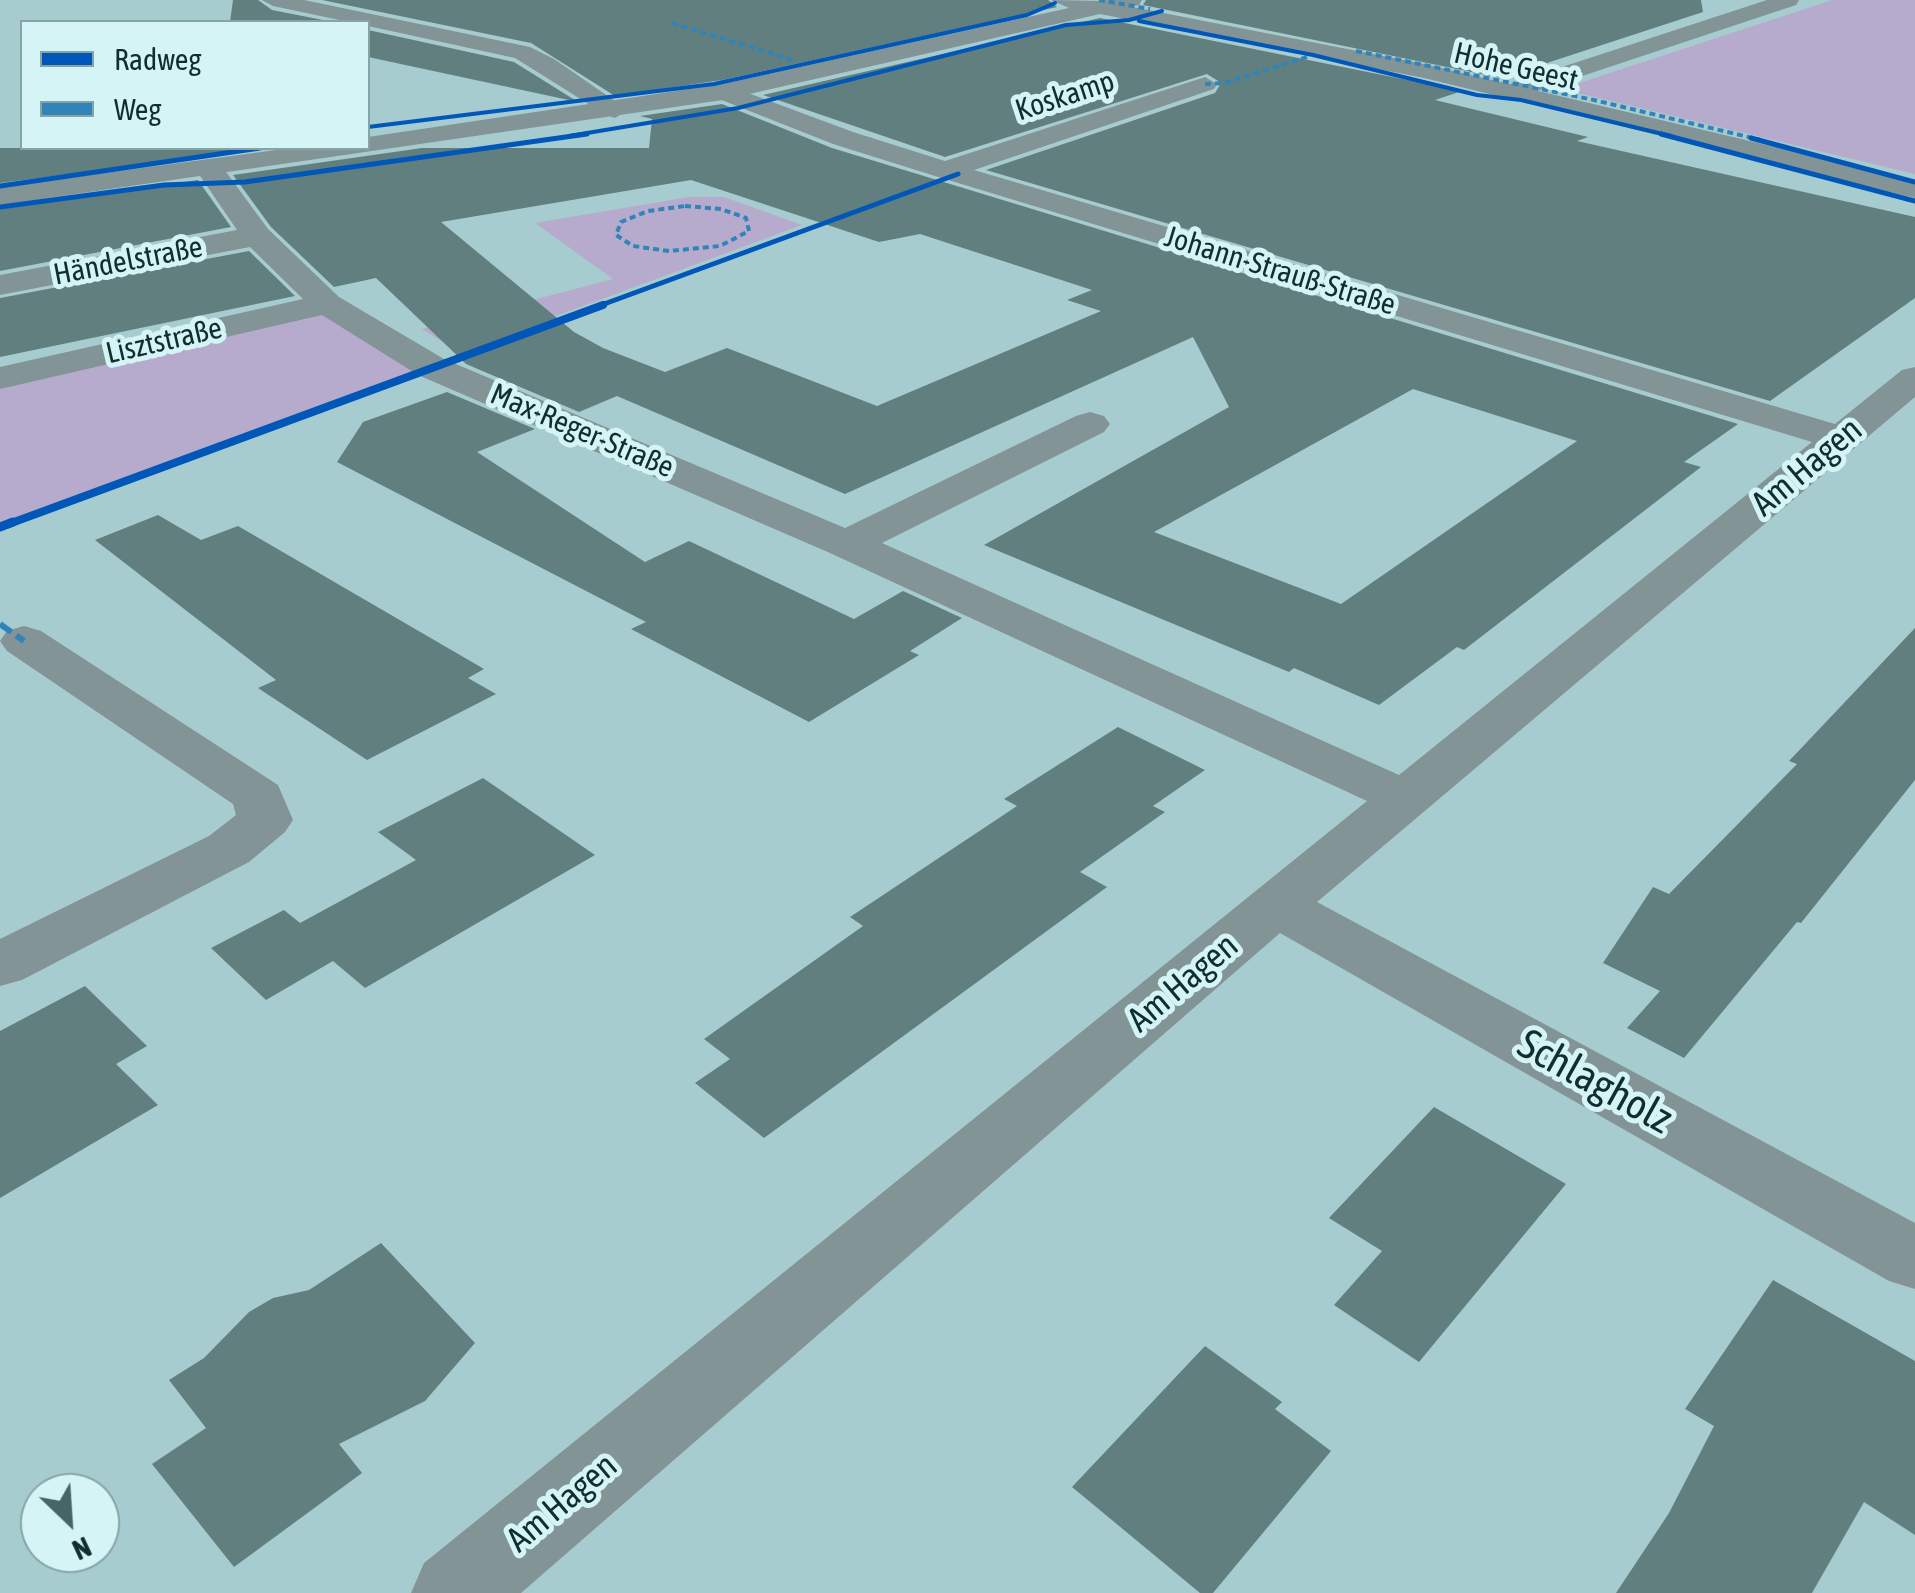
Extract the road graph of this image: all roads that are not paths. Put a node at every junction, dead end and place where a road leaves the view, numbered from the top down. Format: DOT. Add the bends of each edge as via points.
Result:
graph roads {
  1 [pos="273,0"];
  2 [pos="1062,0"];
  3 [pos="1131,0"];
  4 [pos="1788,0"];
  5 [pos="1102,7"];
  6 [pos="369,20"];
  7 [pos="370,20"];
  8 [pos="1206,84"];
  9 [pos="723,92"];
  10 [pos="1510,92"];
  11 [pos="614,110"];
  12 [pos="370,145"];
  13 [pos="333,150"];
  14 [pos="208,167"];
  15 [pos="944,170"];
  16 [pos="1915,189"];
  17 [pos="0,196"];
  18 [pos="257,236"];
  19 [pos="0,286"];
  20 [pos="328,304"];
  21 [pos="0,378"];
  22 [pos="1915,378"];
  23 [pos="1090,424"];
  24 [pos="1840,438"];
  25 [pos="846,544"];
  26 [pos="24,641"];
  27 [pos="1407,799"];
  28 [pos="1276,905"];
  29 [pos="0,965"];
  30 [pos="1915,1258"];
  31 [pos="455,1593"];
  1 -- 6 [label="street"];
  2 -- 5 [label="street, Hohe Geest"];
  3 -- 5 [label="street"];
  4 -- 10 [label="street"];
  5 -- 9 [label="street"];
  5 -- 10 [label="street, Hohe Geest"];
  7 -- 11 [label="street" via="522,52"];
  8 -- 15 [label="street, Koskamp"];
  9 -- 11 [label="street"];
  9 -- 15 [label="street, Johann-Strauß-Straße"];
  10 -- 16 [label="street, Hohe Geest"];
  11 -- 12 [label="street"];
  13 -- 14 [label="street"];
  14 -- 17 [label="street"];
  14 -- 18 [label="street, Max-Reger-Straße"];
  15 -- 24 [label="street, Johann-Strauß-Straße"];
  18 -- 19 [label="street, Händelstraße"];
  18 -- 20 [label="street, Max-Reger-Straße"];
  20 -- 21 [label="street, Lisztstraße"];
  20 -- 25 [label="street, Max-Reger-Straße" via="431,366"];
  22 -- 24 [label="street, Am Hagen"];
  23 -- 25 [label="street"];
  24 -- 27 [label="street, Am Hagen"];
  25 -- 27 [label="street, Max-Reger-Straße"];
  26 -- 29 [label="street" via="259,796 265,820 229,849"];
  27 -- 28 [label="street, Am Hagen"];
  28 -- 30 [label="street, Schlagholz"];
  28 -- 31 [label="street, Am Hagen"];
}
